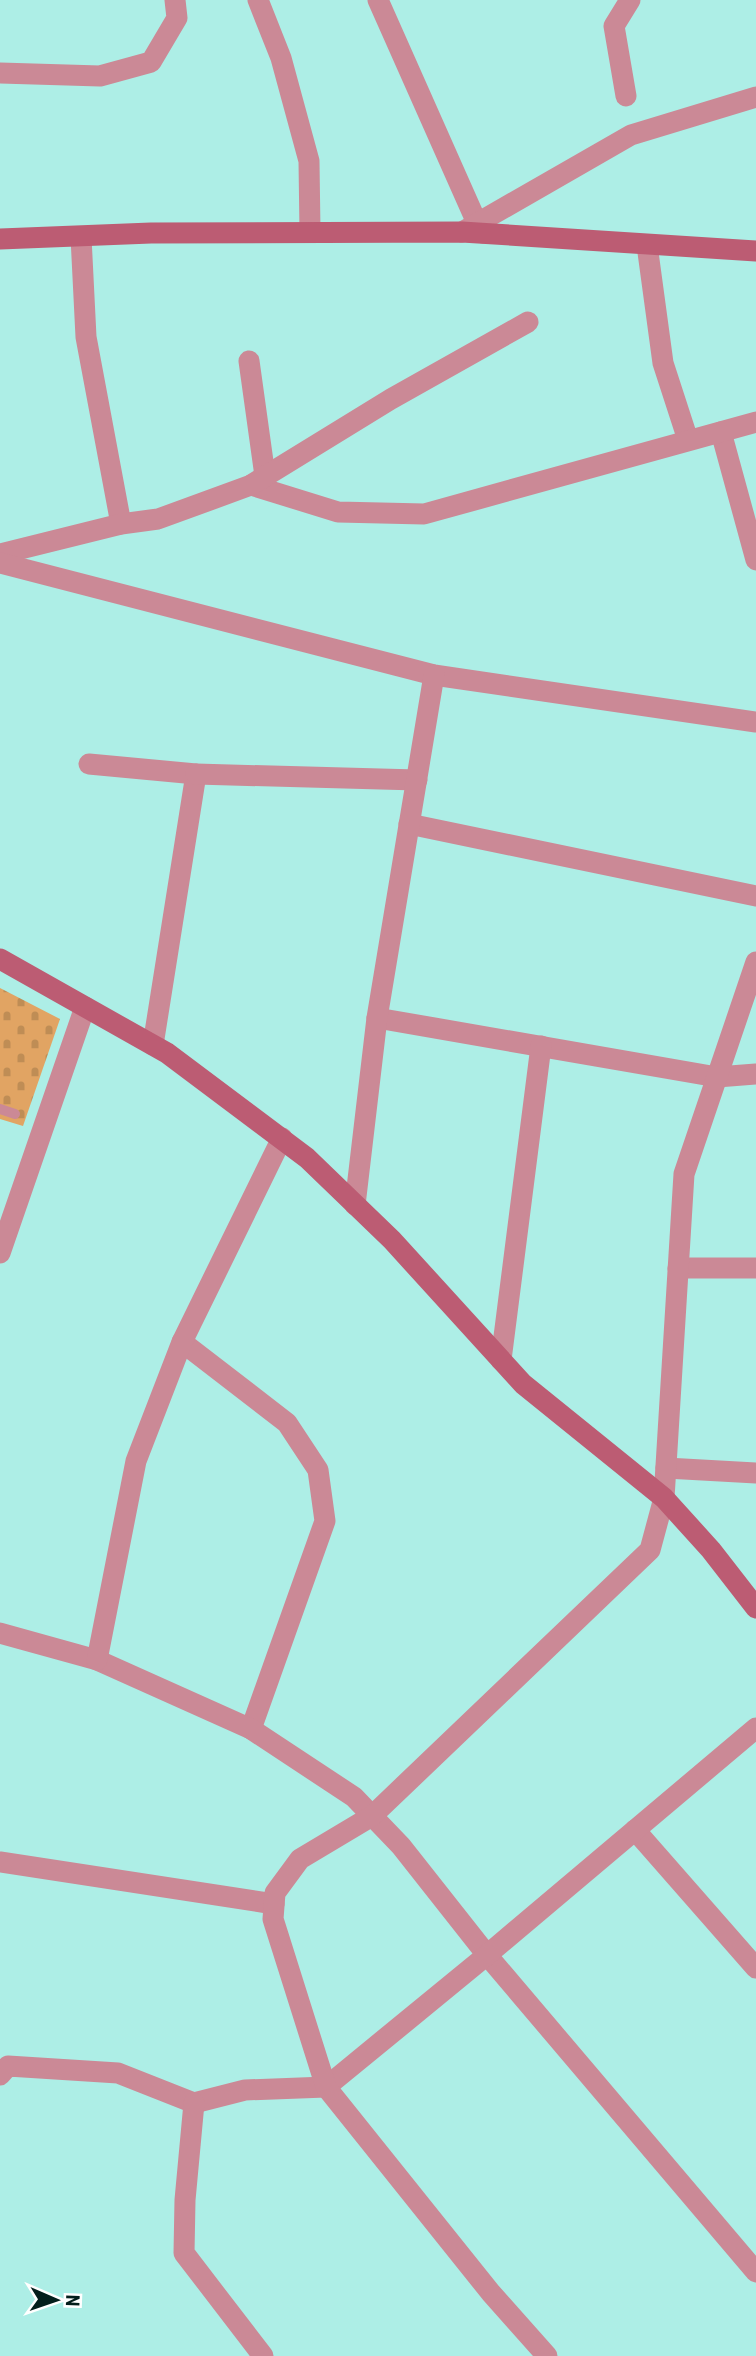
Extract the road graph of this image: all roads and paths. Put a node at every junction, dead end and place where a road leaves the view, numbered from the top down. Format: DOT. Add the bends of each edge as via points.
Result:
graph roads {
  1 [pos="175,0"];
  2 [pos="258,0"];
  3 [pos="378,0"];
  4 [pos="630,0"];
  5 [pos="0,73"];
  6 [pos="626,96"];
  7 [pos="756,97"];
  8 [pos="474,229"];
  9 [pos="310,232"];
  10 [pos="81,237"];
  11 [pos="0,239"];
  12 [pos="646,245"];
  13 [pos="756,251"];
  14 [pos="528,322"];
  15 [pos="249,361"];
  16 [pos="756,422"];
  17 [pos="721,432"];
  18 [pos="688,440"];
  19 [pos="258,480"];
  20 [pos="121,524"];
  21 [pos="0,554"];
  22 [pos="756,560"];
  23 [pos="0,563"];
  24 [pos="434,676"];
  25 [pos="756,722"];
  26 [pos="89,764"];
  27 [pos="196,774"];
  28 [pos="417,780"];
  29 [pos="410,824"];
  30 [pos="756,896"];
  31 [pos="0,959"];
  32 [pos="756,962"];
  33 [pos="85,1007"];
  34 [pos="377,1018"];
  35 [pos="153,1045"];
  36 [pos="541,1046"];
  37 [pos="756,1073"];
  38 [pos="717,1077"];
  39 [pos="0,1109"];
  40 [pos="15,1114"];
  41 [pos="282,1138"];
  42 [pos="355,1205"];
  43 [pos="4,1228"];
  44 [pos="0,1253"];
  45 [pos="678,1268"];
  46 [pos="756,1268"];
  47 [pos="182,1342"];
  48 [pos="501,1360"];
  49 [pos="666,1468"];
  50 [pos="756,1473"];
  51 [pos="664,1498"];
  52 [pos="756,1608"];
  53 [pos="0,1633"];
  54 [pos="97,1660"];
  55 [pos="756,1728"];
  56 [pos="251,1729"];
  57 [pos="372,1816"];
  58 [pos="635,1829"];
  59 [pos="0,1862"];
  60 [pos="274,1904"];
  61 [pos="487,1955"];
  62 [pos="756,1968"];
  63 [pos="0,2075"];
  64 [pos="326,2087"];
  65 [pos="194,2103"];
  66 [pos="748,2246"];
  67 [pos="756,2272"];
  68 [pos="263,2356"];
  69 [pos="547,2356"];
  1 -- 5 [label="street" via="177,18 152,62 100,76"];
  2 -- 9 [label="street" via="281,58 309,161"];
  3 -- 8 [label="street"];
  4 -- 6 [label="street" via="614,26"];
  7 -- 8 [label="street" via="631,135"];
  8 -- 9 [label="street"];
  8 -- 12 [label="street"];
  9 -- 10 [label="street"];
  10 -- 11 [label="street"];
  10 -- 20 [label="street" via="86,337"];
  12 -- 13 [label="street"];
  12 -- 18 [label="street" via="663,363"];
  14 -- 19 [label="street"];
  15 -- 19 [label="street"];
  16 -- 17 [label="street"];
  17 -- 18 [label="street"];
  17 -- 22 [label="street"];
  18 -- 19 [label="street" via="424,513 338,512"];
  19 -- 20 [label="street" via="158,519"];
  20 -- 21 [label="street"];
  23 -- 24 [label="street"];
  24 -- 25 [label="street"];
  24 -- 28 [label="street"];
  26 -- 27 [label="street"];
  27 -- 28 [label="street"];
  27 -- 35 [label="street"];
  28 -- 29 [label="street"];
  29 -- 30 [label="street"];
  29 -- 34 [label="street"];
  31 -- 33 [label="street"];
  32 -- 38 [label="street"];
  33 -- 35 [label="street"];
  33 -- 43 [label="street"];
  34 -- 36 [label="street"];
  34 -- 42 [label="street"];
  35 -- 41 [label="street"];
  36 -- 38 [label="street"];
  36 -- 48 [label="street"];
  37 -- 38 [label="street"];
  38 -- 45 [label="street" via="684,1174"];
  39 -- 40 [label="lane"];
  41 -- 42 [label="street"];
  41 -- 47 [label="street"];
  42 -- 48 [label="street"];
  43 -- 44 [label="street"];
  45 -- 46 [label="street"];
  45 -- 49 [label="street"];
  47 -- 54 [label="street" via="136,1461"];
  47 -- 56 [label="street" via="288,1423 318,1469 325,1521"];
  48 -- 51 [label="street" via="523,1384"];
  49 -- 50 [label="street"];
  49 -- 51 [label="street"];
  51 -- 52 [label="street"];
  51 -- 57 [label="street" via="650,1550"];
  53 -- 54 [label="street"];
  54 -- 56 [label="street"];
  55 -- 58 [label="street"];
  56 -- 57 [label="street" via="354,1797"];
  57 -- 60 [label="street" via="300,1859 275,1893"];
  57 -- 61 [label="street"];
  58 -- 61 [label="street"];
  58 -- 62 [label="street"];
  59 -- 60 [label="street"];
  60 -- 64 [label="street" via="273,1919"];
  61 -- 64 [label="street"];
  61 -- 66 [label="street"];
  63 -- 65 [label="street" via="8,2066 118,2073"];
  64 -- 65 [label="street" via="245,2090"];
  64 -- 69 [label="street"];
  65 -- 68 [label="street" via="184,2253"];
  66 -- 67 [label="street"];
}
